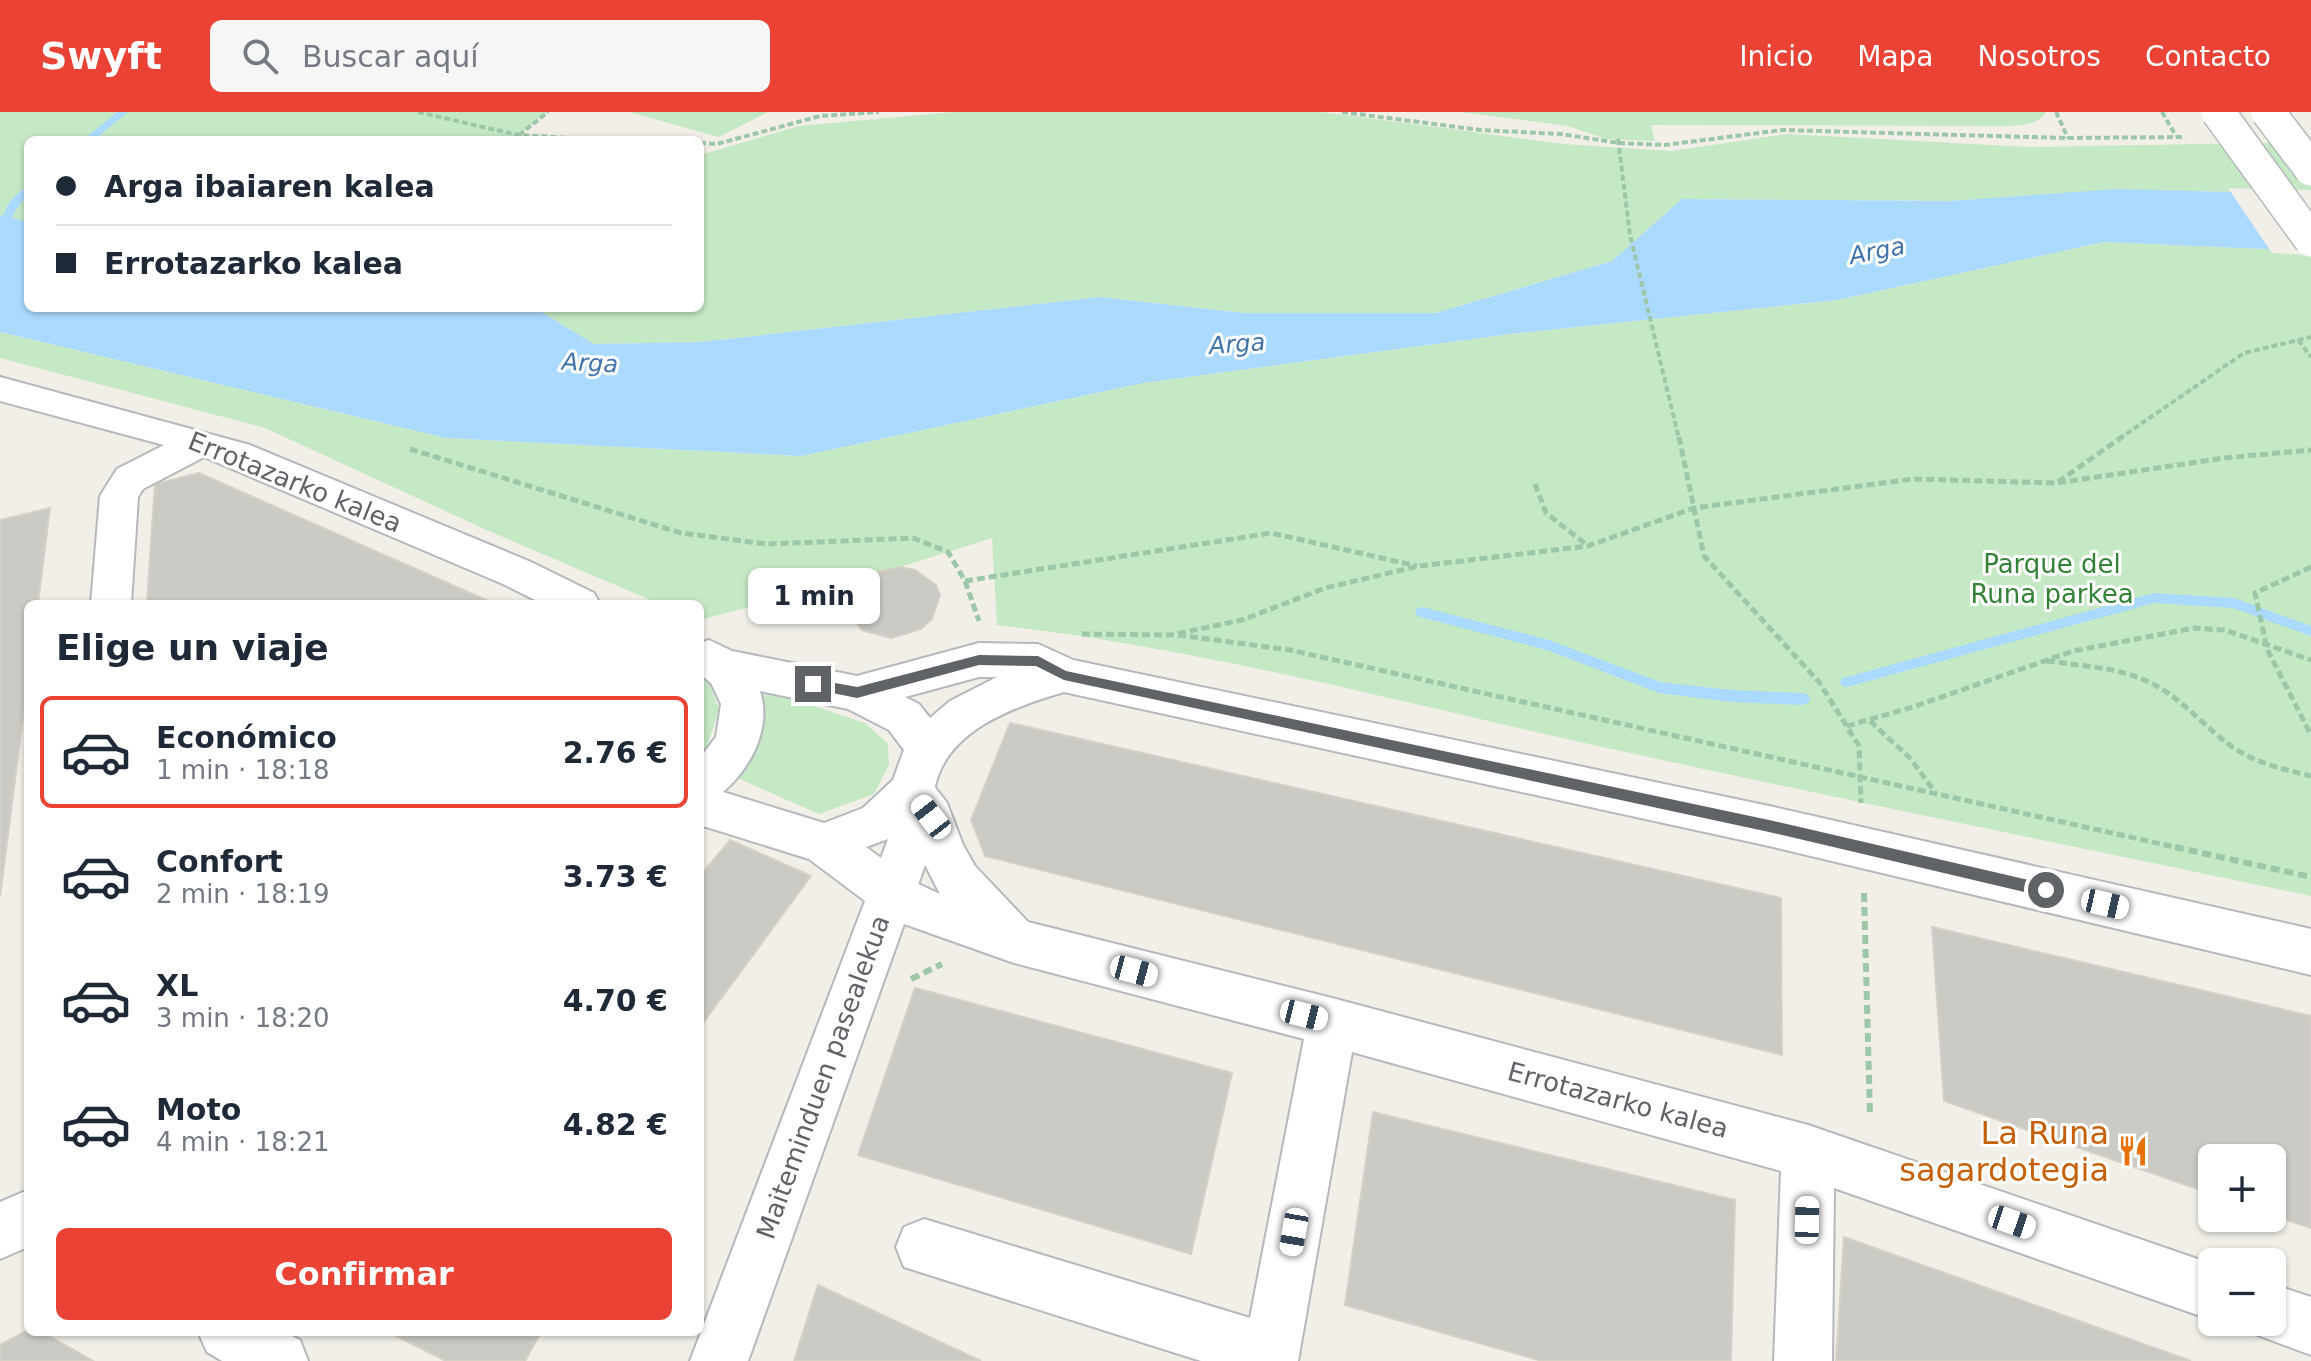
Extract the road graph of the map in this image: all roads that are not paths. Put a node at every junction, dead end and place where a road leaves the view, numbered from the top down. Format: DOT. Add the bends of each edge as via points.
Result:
graph roads {
  1 [pos="2218,112"];
  2 [pos="2268,112"];
  3 [pos="2311,169"];
  4 [pos="2311,240"];
  5 [pos="0,389"];
  6 [pos="201,442"];
  7 [pos="539,594"];
  8 [pos="111,600"];
  9 [pos="564,600"];
  10 [pos="712,659"];
  11 [pos="1070,659"];
  12 [pos="857,693"];
  13 [pos="927,747"];
  14 [pos="704,782"];
  15 [pos="911,791"];
  16 [pos="704,806"];
  17 [pos="824,843"];
  18 [pos="890,892"];
  19 [pos="1014,941"];
  20 [pos="2311,952"];
  21 [pos="1332,1022"];
  22 [pos="1808,1152"];
  23 [pos="924,1247"];
  24 [pos="2198,1287"];
  25 [pos="2286,1318"];
  26 [pos="2311,1326"];
  27 [pos="234,1336"];
  28 [pos="1282,1358"];
  29 [pos="279,1361"];
  30 [pos="719,1361"];
  31 [pos="1803,1361"];
  1 -- 4 [label="street, bridge"];
  2 -- 3 [label="street, bridge"];
  5 -- 6 [label="street, Errotazarko kalea"];
  6 -- 7 [label="street, Errotazarko kalea"];
  6 -- 8 [label="street" via="130,479 119,496"];
  7 -- 9 [label="street, Errotazarko kalea"];
  10 -- 12 [label="street"];
  10 -- 14 [label="street" via="740,690 744,718 734,748"];
  11 -- 12 [label="street" via="979,660"];
  11 -- 13 [label="street" via="965,714"];
  11 -- 20 [label="street"];
  12 -- 13 [label="street" via="904,717"];
  13 -- 15 [label="street"];
  15 -- 17 [label="street" via="879,822"];
  15 -- 18 [label="street, Maiteminduen pasealekua" via="911,840"];
  15 -- 19 [label="street" via="931,817 941,851 958,881"];
  16 -- 17 [label="street, Errotazarko kalea"];
  17 -- 18 [label="street, Errotazarko kalea"];
  18 -- 19 [label="street, Errotazarko kalea" via="910,905"];
  18 -- 30 [label="street, Maiteminduen pasealekua"];
  19 -- 21 [label="street, Errotazarko kalea"];
  21 -- 22 [label="street, Errotazarko kalea"];
  21 -- 28 [label="street"];
  22 -- 24 [label="street, Errotazarko kalea"];
  22 -- 31 [label="street"];
  23 -- 28 [label="street"];
  25 -- 26 [label="street"];
  27 -- 29 [label="street"];
}
